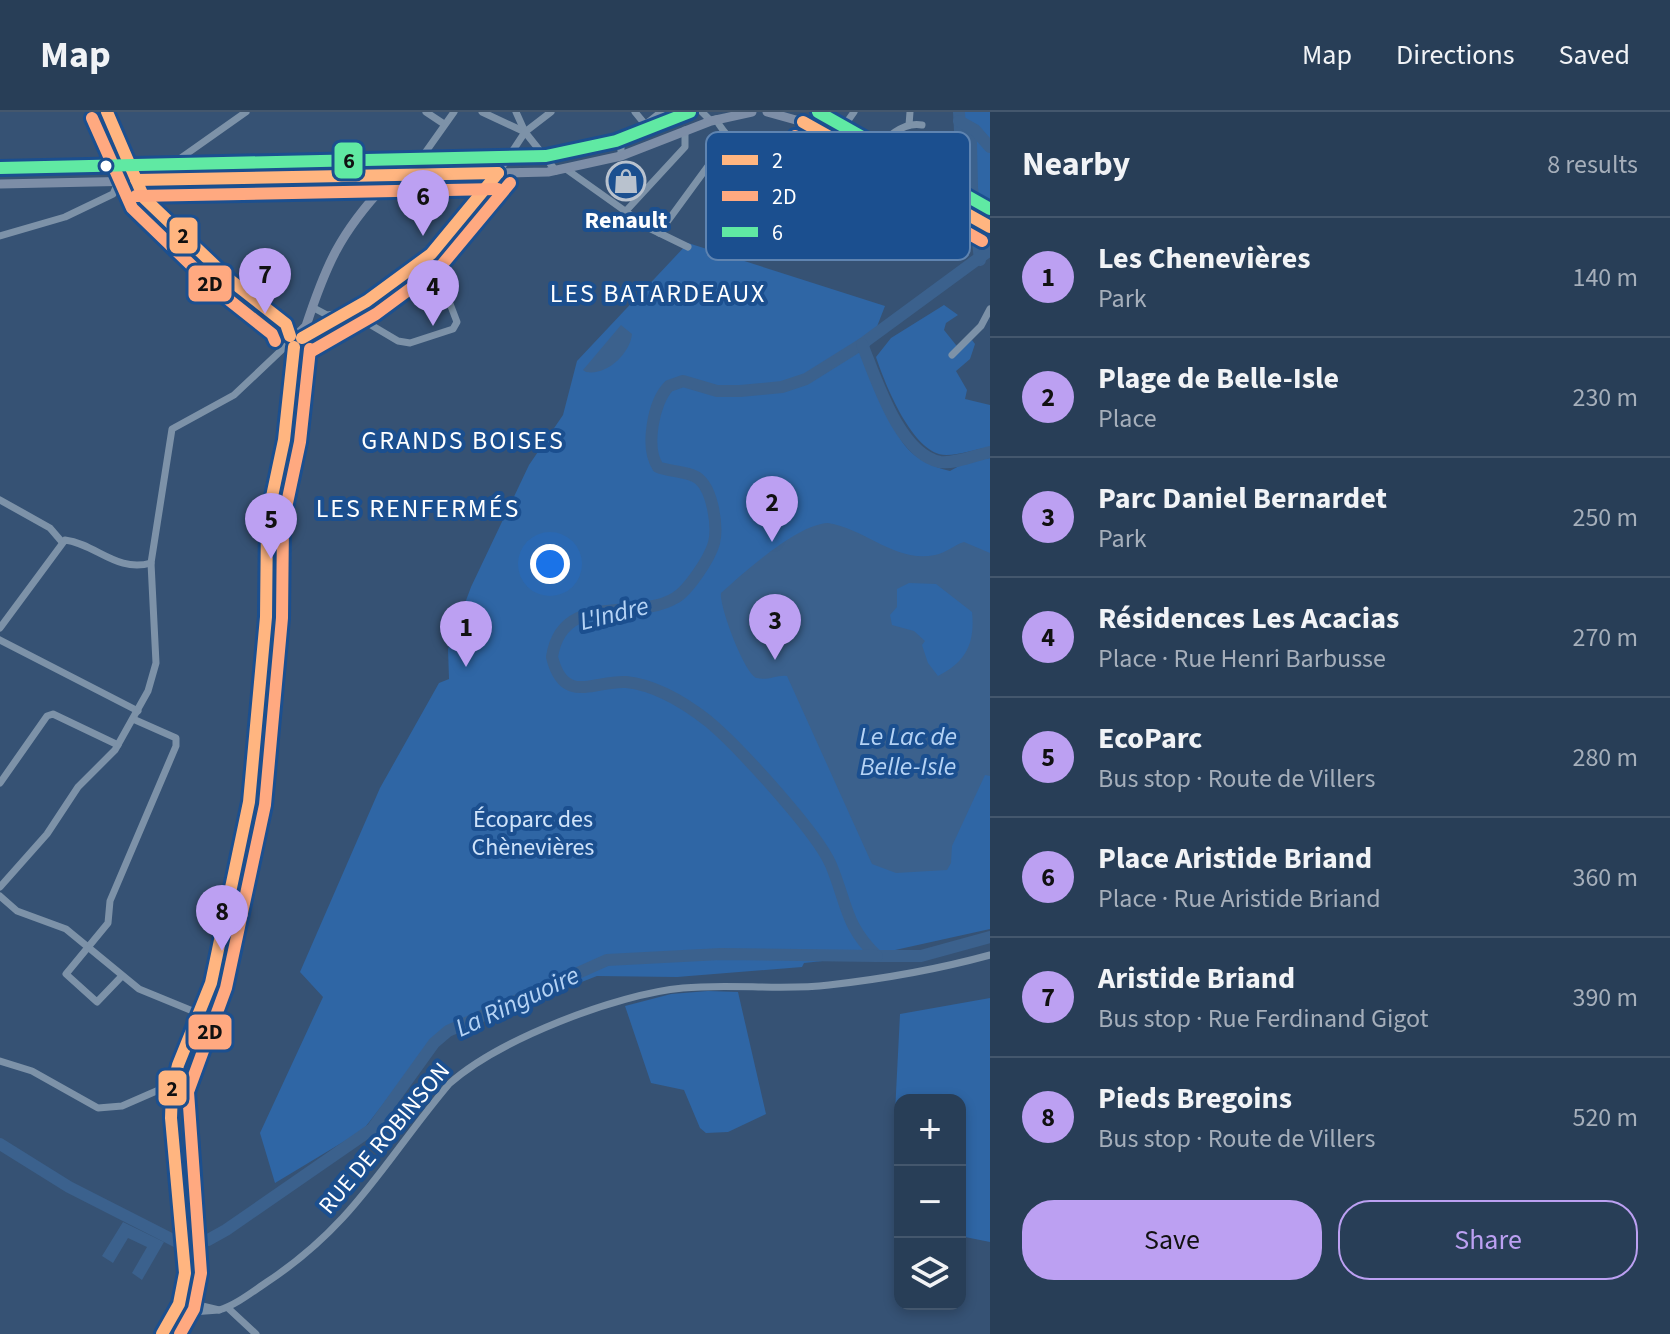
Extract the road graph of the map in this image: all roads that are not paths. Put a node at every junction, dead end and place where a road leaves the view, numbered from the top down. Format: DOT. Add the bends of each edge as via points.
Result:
graph roads {
  1 [pos="107,112"];
  2 [pos="246,112"];
  3 [pos="426,112"];
  4 [pos="454,112"];
  5 [pos="482,112"];
  6 [pos="516,112"];
  7 [pos="551,112"];
  8 [pos="635,112"];
  9 [pos="661,112"];
  10 [pos="702,112"];
  11 [pos="752,112"];
  12 [pos="767,112"];
  13 [pos="854,112"];
  14 [pos="910,112"];
  15 [pos="729,114"];
  16 [pos="802,117"];
  17 [pos="714,120"];
  18 [pos="644,123"];
  19 [pos="444,124"];
  20 [pos="909,125"];
  21 [pos="922,125"];
  22 [pos="685,130"];
  23 [pos="816,130"];
  24 [pos="525,132"];
  25 [pos="726,132"];
  26 [pos="820,132"];
  27 [pos="840,132"];
  28 [pos="898,132"];
  29 [pos="621,156"];
  30 [pos="706,169"];
  31 [pos="561,170"];
  32 [pos="498,173"];
  33 [pos="387,175"];
  34 [pos="414,175"];
  35 [pos="136,180"];
  36 [pos="164,180"];
  37 [pos="119,181"];
  38 [pos="0,184"];
  39 [pos="625,212"];
  40 [pos="970,216"];
  41 [pos="990,227"];
  42 [pos="659,233"];
  43 [pos="0,236"];
  44 [pos="688,247"];
  45 [pos="431,254"];
  46 [pos="312,307"];
  47 [pos="990,309"];
  48 [pos="349,312"];
  49 [pos="295,339"];
  50 [pos="952,355"];
  51 [pos="0,500"];
  52 [pos="62,542"];
  53 [pos="151,563"];
  54 [pos="0,628"];
  55 [pos="0,640"];
  56 [pos="136,715"];
  57 [pos="118,745"];
  58 [pos="0,783"];
  59 [pos="0,887"];
  60 [pos="0,896"];
  61 [pos="89,947"];
  62 [pos="990,955"];
  63 [pos="121,977"];
  64 [pos="200,1014"];
  65 [pos="0,1061"];
  66 [pos="172,1090"];
  67 [pos="180,1300"];
  68 [pos="228,1308"];
  69 [pos="219,1310"];
  70 [pos="192,1312"];
  71 [pos="164,1331"];
  72 [pos="256,1334"];
  1 -- 35 [label="street"];
  2 -- 36 [label="street" via="168,167"];
  3 -- 19 [label="street"];
  4 -- 19 [label="street"];
  5 -- 24 [label="street"];
  6 -- 24 [label="street"];
  7 -- 24 [label="street"];
  8 -- 18 [label="street"];
  9 -- 18 [label="street"];
  10 -- 17 [label="street"];
  11 -- 15 [label="main road"];
  12 -- 16 [label="main road"];
  13 -- 27 [label="street"];
  14 -- 20 [label="street"];
  15 -- 17 [label="main road"];
  16 -- 23 [label="main road"];
  17 -- 22 [label="main road"];
  17 -- 25 [label="street"];
  18 -- 29 [label="street" via="621,144"];
  19 -- 34 [label="street"];
  20 -- 21 [label="street"];
  20 -- 28 [label="street"];
  22 -- 29 [label="main road"];
  22 -- 39 [label="street" via="685,147"];
  23 -- 26 [label="main road"];
  24 -- 31 [label="street"];
  24 -- 32 [label="street"];
  29 -- 31 [label="main road"];
  30 -- 42 [label="street"];
  31 -- 32 [label="main road"];
  31 -- 39 [label="street"];
  32 -- 34 [label="main road"];
  32 -- 45 [label="main road"];
  33 -- 34 [label="main road"];
  33 -- 36 [label="main road"];
  33 -- 46 [label="main road" via="385,185 326,263"];
  35 -- 36 [label="main road"];
  35 -- 37 [label="main road"];
  35 -- 49 [label="street" via="144,198 169,224 286,324"];
  37 -- 38 [label="main road"];
  37 -- 43 [label="street" via="113,194 65,217"];
  39 -- 42 [label="street"];
  40 -- 41 [label="main road"];
  42 -- 44 [label="street"];
  45 -- 48 [label="main road"];
  45 -- 48 [label="street" via="457,322 453,329 410,343"];
  46 -- 48 [label="street" via="327,315"];
  46 -- 49 [label="main road"];
  47 -- 50 [label="street"];
  48 -- 49 [label="main road"];
  49 -- 53 [label="street" via="234,395 172,429"];
  49 -- 64 [label="main road" via="284,440 267,520 266,617 249,802"];
  51 -- 52 [label="street" via="50,528"];
  52 -- 53 [label="street" via="71,540 130,566"];
  52 -- 54 [label="street"];
  53 -- 56 [label="street" via="156,663"];
  55 -- 56 [label="street"];
  56 -- 57 [label="street"];
  56 -- 61 [label="street" via="176,738 176,746 110,901 108,923"];
  57 -- 58 [label="street" via="53,714"];
  57 -- 59 [label="street"];
  60 -- 61 [label="street" via="17,911 66,929"];
  61 -- 63 [label="street"];
  61 -- 63 [label="street" via="66,974 97,1002"];
  62 -- 68 [label="street, RUE DE ROBINSON" via="828,985 655,992 575,1017 490,1055 449,1084 333,1230"];
  63 -- 64 [label="street"];
  64 -- 66 [label="main road"];
  65 -- 66 [label="street" via="32,1071 98,1108"];
  66 -- 67 [label="main road" via="185,1253"];
  67 -- 69 [label="street"];
  67 -- 70 [label="street"];
  67 -- 71 [label="main road"];
  68 -- 69 [label="street, RUE DE ROBINSON"];
  68 -- 72 [label="street"];
  69 -- 70 [label="street, RUE DE ROBINSON"];
  70 -- 71 [label="street, RUE DE ROBINSON"];
}
